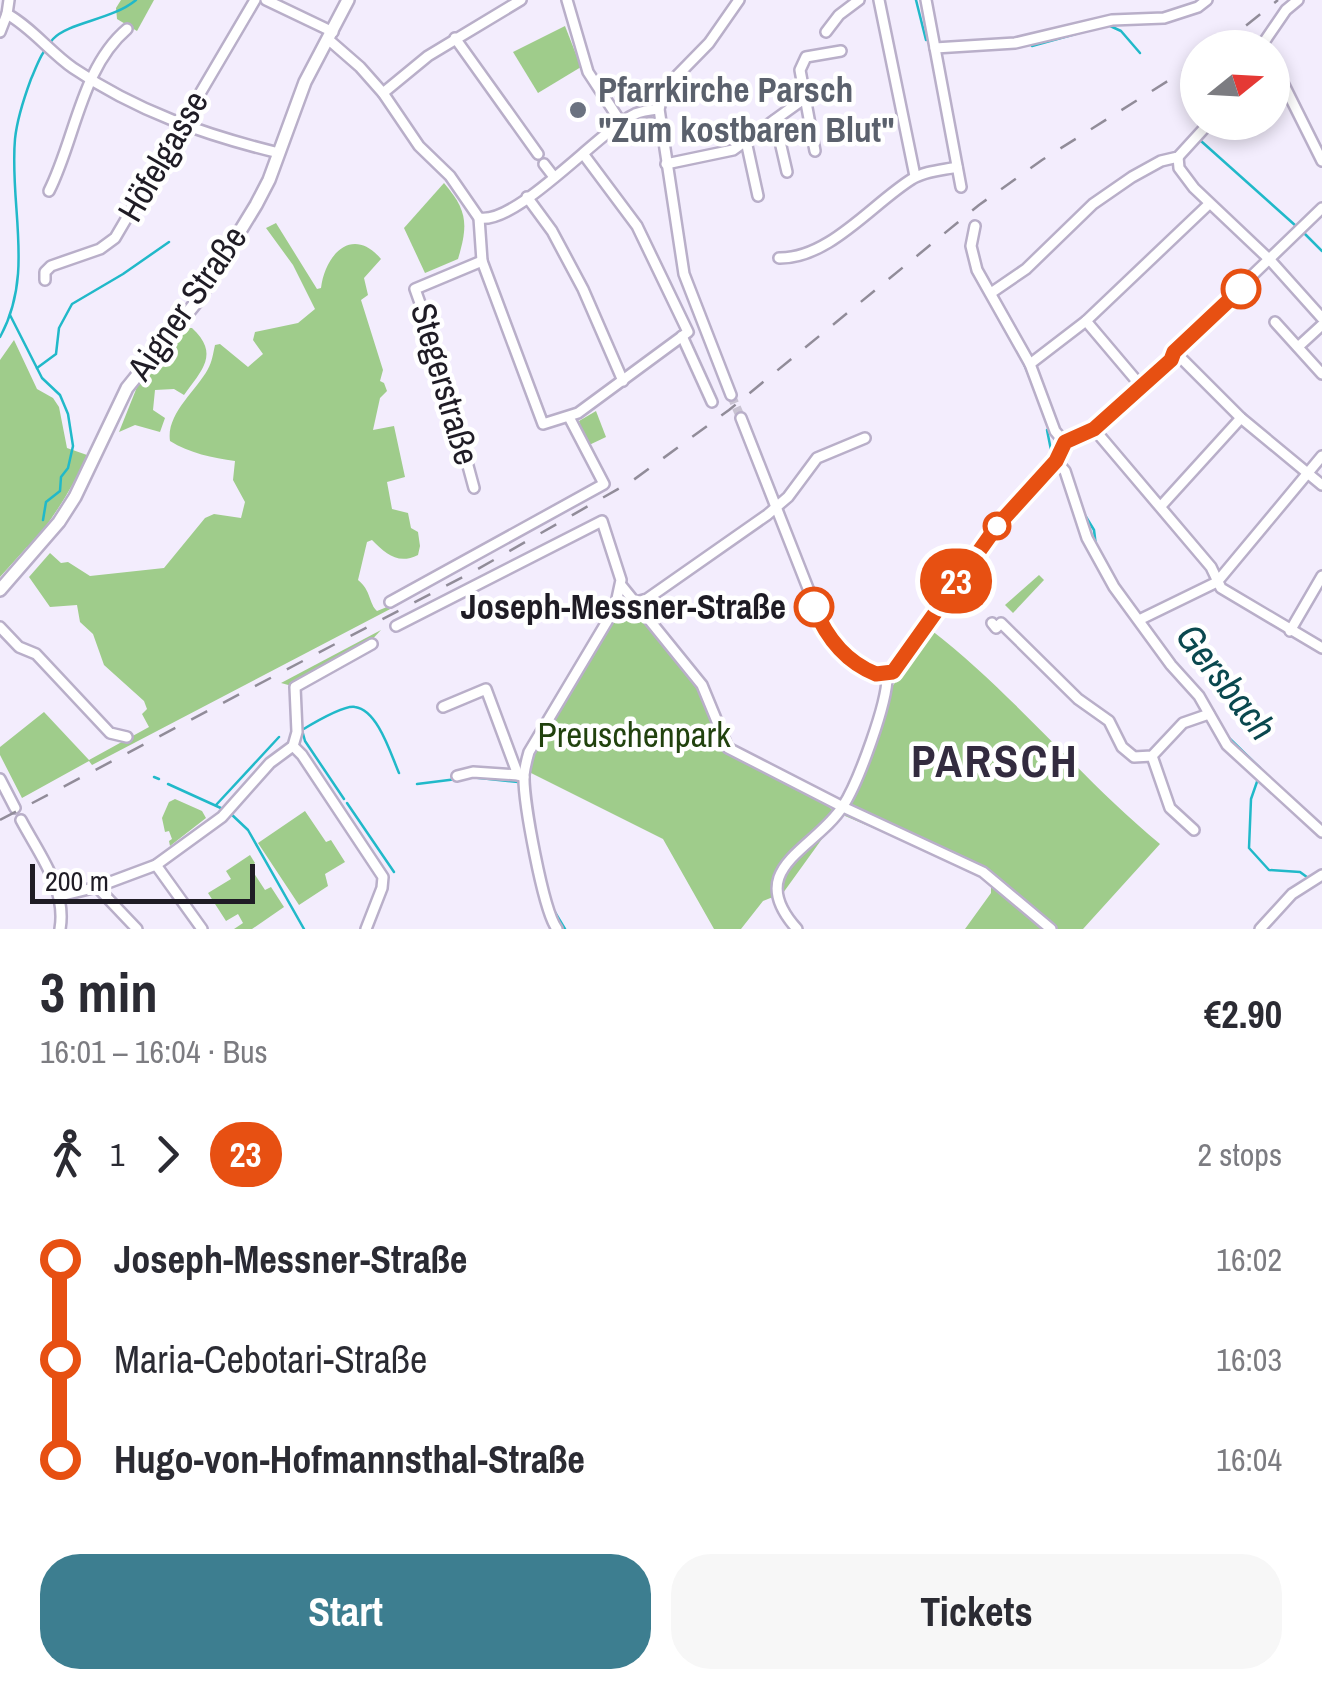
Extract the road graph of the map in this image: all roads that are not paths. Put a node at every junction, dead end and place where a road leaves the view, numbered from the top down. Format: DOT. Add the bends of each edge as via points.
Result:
graph roads {
  1 [pos="11,0"];
  2 [pos="255,0"];
  3 [pos="266,0"];
  4 [pos="348,0"];
  5 [pos="521,0"];
  6 [pos="567,0"];
  7 [pos="739,0"];
  8 [pos="859,0"];
  9 [pos="880,0"];
  10 [pos="926,0"];
  11 [pos="1207,0"];
  12 [pos="1298,0"];
  13 [pos="7,14"];
  14 [pos="127,29"];
  15 [pos="1273,30"];
  16 [pos="0,32"];
  17 [pos="826,32"];
  18 [pos="331,36"];
  19 [pos="455,38"];
  20 [pos="935,48"];
  21 [pos="841,51"];
  22 [pos="93,80"];
  23 [pos="844,90"];
  24 [pos="383,93"];
  25 [pos="805,98"];
  26 [pos="1290,98"];
  27 [pos="658,110"];
  28 [pos="775,120"];
  29 [pos="622,124"];
  30 [pos="660,124"];
  31 [pos="180,125"];
  32 [pos="1194,140"];
  33 [pos="746,141"];
  34 [pos="815,150"];
  35 [pos="279,153"];
  36 [pos="584,154"];
  37 [pos="1178,157"];
  38 [pos="1322,161"];
  39 [pos="666,164"];
  40 [pos="957,167"];
  41 [pos="787,172"];
  42 [pos="914,176"];
  43 [pos="554,177"];
  44 [pos="961,187"];
  45 [pos="49,191"];
  46 [pos="758,196"];
  47 [pos="527,197"];
  48 [pos="1210,204"];
  49 [pos="1322,208"];
  50 [pos="479,218"];
  51 [pos="974,226"];
  52 [pos="779,258"];
  53 [pos="482,260"];
  54 [pos="1270,260"];
  55 [pos="45,280"];
  56 [pos="991,294"];
  57 [pos="1086,321"];
  58 [pos="1322,321"];
  59 [pos="1275,322"];
  60 [pos="685,334"];
  61 [pos="1298,347"];
  62 [pos="1174,352"];
  63 [pos="1030,364"];
  64 [pos="1322,374"];
  65 [pos="623,381"];
  66 [pos="1142,386"];
  67 [pos="731,395"];
  68 [pos="712,402"];
  69 [pos="569,416"];
  70 [pos="740,418"];
  71 [pos="1240,418"];
  72 [pos="1094,429"];
  73 [pos="865,438"];
  74 [pos="1065,442"];
  75 [pos="1322,456"];
  76 [pos="1056,461"];
  77 [pos="1308,474"];
  78 [pos="1322,486"];
  79 [pos="474,488"];
  80 [pos="778,506"];
  81 [pos="1161,506"];
  82 [pos="1322,576"];
  83 [pos="1217,582"];
  84 [pos="621,585"];
  85 [pos="0,590"];
  86 [pos="390,602"];
  87 [pos="636,604"];
  88 [pos="615,608"];
  89 [pos="1143,618"];
  90 [pos="992,623"];
  91 [pos="396,626"];
  92 [pos="0,627"];
  93 [pos="1290,631"];
  94 [pos="372,644"];
  95 [pos="1322,648"];
  96 [pos="887,674"];
  97 [pos="443,707"];
  98 [pos="1210,714"];
  99 [pos="126,737"];
  100 [pos="293,746"];
  101 [pos="1152,756"];
  102 [pos="456,776"];
  103 [pos="521,776"];
  104 [pos="0,779"];
  105 [pos="843,807"];
  106 [pos="14,808"];
  107 [pos="21,820"];
  108 [pos="1320,826"];
  109 [pos="1194,830"];
  110 [pos="156,865"];
  111 [pos="1315,879"];
  112 [pos="97,887"];
  113 [pos="60,896"];
  114 [pos="554,928"];
  115 [pos="60,929"];
  116 [pos="137,929"];
  117 [pos="202,929"];
  118 [pos="366,929"];
  119 [pos="797,929"];
  120 [pos="1051,929"];
  121 [pos="1260,929"];
  1 -- 13 [label="street"];
  2 -- 31 [label="street, Höfelgasse"];
  3 -- 18 [label="street"];
  4 -- 18 [label="main road, Aigner Straße"];
  5 -- 19 [label="street"];
  6 -- 29 [label="street" via="588,72"];
  7 -- 27 [label="street" via="666,88"];
  8 -- 17 [label="street"];
  9 -- 42 [label="street"];
  10 -- 20 [label="street"];
  11 -- 20 [label="street" via="1164,18 1112,20 1015,43"];
  12 -- 15 [label="street"];
  13 -- 16 [label="street"];
  13 -- 22 [label="street"];
  14 -- 22 [label="street"];
  18 -- 24 [label="street"];
  18 -- 35 [label="main road, Aigner Straße"];
  19 -- 24 [label="street"];
  19 -- 43 [label="street"];
  20 -- 40 [label="street"];
  21 -- 25 [label="street" via="806,58 800,70"];
  22 -- 31 [label="street"];
  22 -- 45 [label="street"];
  23 -- 25 [label="street"];
  24 -- 50 [label="street"];
  25 -- 28 [label="street"];
  25 -- 34 [label="street"];
  26 -- 38 [label="street"];
  27 -- 29 [label="street"];
  27 -- 30 [label="street"];
  28 -- 33 [label="street"];
  28 -- 41 [label="street"];
  29 -- 30 [label="street"];
  29 -- 36 [label="street"];
  30 -- 39 [label="street"];
  31 -- 35 [label="street"];
  31 -- 55 [label="street, Höfelgasse" via="116,238 50,266"];
  32 -- 37 [label="street"];
  33 -- 39 [label="street" via="733,150"];
  33 -- 46 [label="street"];
  35 -- 85 [label="main road, Aigner Straße" via="264,192 198,300 126,388 67,510"];
  36 -- 43 [label="street"];
  36 -- 60 [label="street" via="637,226"];
  37 -- 48 [label="street" via="1182,174"];
  37 -- 56 [label="street" via="1093,204"];
  39 -- 67 [label="street" via="684,274"];
  40 -- 42 [label="street"];
  40 -- 44 [label="street"];
  42 -- 52 [label="street" via="843,234"];
  43 -- 47 [label="street"];
  47 -- 50 [label="street" via="490,219"];
  47 -- 65 [label="street" via="583,289"];
  48 -- 54 [label="street"];
  48 -- 57 [label="street"];
  49 -- 54 [label="street"];
  50 -- 53 [label="street"];
  51 -- 56 [label="street" via="974,261"];
  53 -- 69 [label="street" via="542,424"];
  53 -- 79 [label="street, Stegerstraße" via="415,289"];
  54 -- 58 [label="street"];
  54 -- 62 [label="street"];
  56 -- 63 [label="street"];
  57 -- 63 [label="street"];
  57 -- 66 [label="street"];
  58 -- 61 [label="street"];
  59 -- 61 [label="street"];
  60 -- 65 [label="street"];
  60 -- 68 [label="street"];
  61 -- 64 [label="street"];
  62 -- 66 [label="street"];
  62 -- 71 [label="street"];
  63 -- 74 [label="street"];
  65 -- 69 [label="street"];
  66 -- 72 [label="street"];
  69 -- 86 [label="street" via="604,484"];
  70 -- 80 [label="street"];
  71 -- 77 [label="street"];
  71 -- 81 [label="street"];
  72 -- 74 [label="street"];
  72 -- 81 [label="street"];
  73 -- 80 [label="street" via="817,458"];
  74 -- 76 [label="street"];
  75 -- 77 [label="street"];
  76 -- 89 [label="street" via="1098,561"];
  76 -- 96 [label="street" via="1008,512 900,666"];
  77 -- 78 [label="street"];
  77 -- 83 [label="street"];
  80 -- 87 [label="street"];
  80 -- 96 [label="street" via="828,634 865,670"];
  81 -- 83 [label="street"];
  82 -- 93 [label="street"];
  83 -- 89 [label="street"];
  83 -- 93 [label="street"];
  84 -- 87 [label="street"];
  84 -- 88 [label="street"];
  84 -- 91 [label="street" via="602,521"];
  87 -- 88 [label="street"];
  87 -- 105 [label="street" via="702,685 728,748"];
  88 -- 103 [label="street"];
  89 -- 98 [label="street"];
  90 -- 101 [label="street" via="1000,623 1078,700 1110,721 1128,754"];
  92 -- 99 [label="street" via="36,654 110,732"];
  93 -- 95 [label="street"];
  94 -- 100 [label="street" via="296,687"];
  96 -- 105 [label="street" via="884,708"];
  97 -- 103 [label="street" via="486,689"];
  98 -- 101 [label="street" via="1183,723"];
  98 -- 108 [label="street" via="1227,745"];
  100 -- 110 [label="street" via="222,817"];
  100 -- 118 [label="street" via="383,877"];
  101 -- 109 [label="street" via="1170,808"];
  102 -- 103 [label="street"];
  103 -- 114 [label="street"];
  104 -- 106 [label="street"];
  105 -- 119 [label="street" via="778,881 779,908"];
  105 -- 120 [label="street" via="983,872"];
  107 -- 113 [label="street"];
  110 -- 112 [label="street"];
  110 -- 117 [label="street"];
  111 -- 121 [label="street"];
  112 -- 113 [label="street"];
  112 -- 116 [label="street"];
  113 -- 115 [label="street"];
}
